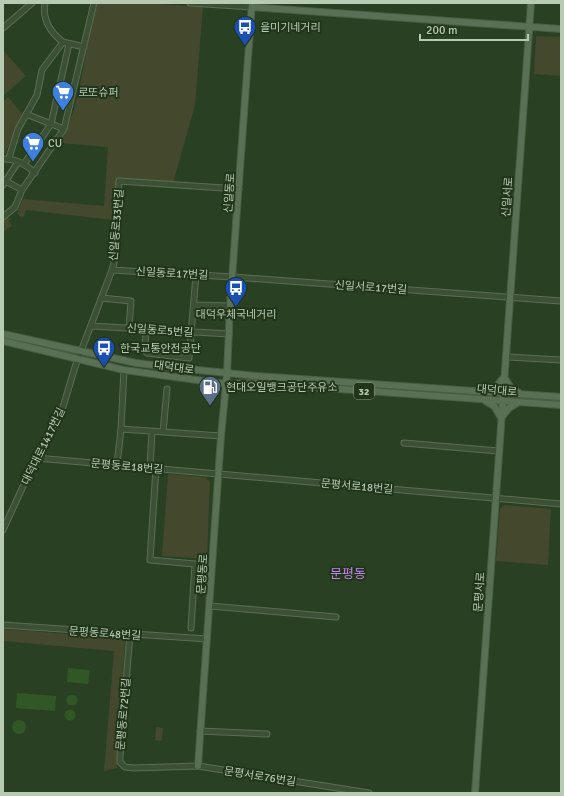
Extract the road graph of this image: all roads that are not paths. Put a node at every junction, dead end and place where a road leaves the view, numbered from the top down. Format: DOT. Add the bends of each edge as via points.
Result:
graph roads {
  1 [pos="32,3"];
  2 [pos="45,3"];
  3 [pos="94,3"];
  4 [pos="190,3"];
  5 [pos="530,3"];
  6 [pos="252,5"];
  7 [pos="529,27"];
  8 [pos="3,28"];
  9 [pos="561,29"];
  10 [pos="63,42"];
  11 [pos="69,44"];
  12 [pos="84,46"];
  13 [pos="26,114"];
  14 [pos="52,124"];
  15 [pos="64,129"];
  16 [pos="9,158"];
  17 [pos="3,159"];
  18 [pos="18,162"];
  19 [pos="24,164"];
  20 [pos="35,173"];
  21 [pos="4,182"];
  22 [pos="239,189"];
  23 [pos="22,190"];
  24 [pos="3,217"];
  25 [pos="112,270"];
  26 [pos="196,275"];
  27 [pos="233,276"];
  28 [pos="509,296"];
  29 [pos="102,298"];
  30 [pos="561,300"];
  31 [pos="194,305"];
  32 [pos="230,306"];
  33 [pos="91,326"];
  34 [pos="129,328"];
  35 [pos="146,329"];
  36 [pos="192,332"];
  37 [pos="3,334"];
  38 [pos="229,334"];
  39 [pos="3,341"];
  40 [pos="82,350"];
  41 [pos="506,357"];
  42 [pos="79,359"];
  43 [pos="561,360"];
  44 [pos="124,370"];
  45 [pos="227,374"];
  46 [pos="504,377"];
  47 [pos="226,384"];
  48 [pos="167,389"];
  49 [pos="503,393"];
  50 [pos="520,394"];
  51 [pos="483,396"];
  52 [pos="561,397"];
  53 [pos="502,401"];
  54 [pos="519,402"];
  55 [pos="561,406"];
  56 [pos="501,418"];
  57 [pos="121,429"];
  58 [pos="152,432"];
  59 [pos="163,432"];
  60 [pos="221,436"];
  61 [pos="404,443"];
  62 [pos="499,450"];
  63 [pos="36,458"];
  64 [pos="117,465"];
  65 [pos="153,468"];
  66 [pos="219,474"];
  67 [pos="495,498"];
  68 [pos="561,504"];
  69 [pos="3,530"];
  70 [pos="210,606"];
  71 [pos="336,617"];
  72 [pos="3,625"];
  73 [pos="191,628"];
  74 [pos="130,634"];
  75 [pos="207,640"];
  76 [pos="200,731"];
  77 [pos="267,734"];
  78 [pos="198,766"];
  79 [pos="369,793"];
  80 [pos="475,793"];
  1 -- 8 [label="street"];
  2 -- 10 [label="street" via="44,15 48,26"];
  3 -- 12 [label="street"];
  4 -- 6 [label="street"];
  5 -- 7 [label="main road, 신일서로"];
  6 -- 7 [label="main road"];
  6 -- 22 [label="main road, 신일동로"];
  7 -- 9 [label="main road"];
  7 -- 28 [label="main road, 신일서로"];
  10 -- 11 [label="street"];
  10 -- 13 [label="street" via="42,70 37,95"];
  11 -- 12 [label="street"];
  11 -- 14 [label="street"];
  12 -- 15 [label="street"];
  13 -- 14 [label="street"];
  13 -- 16 [label="street" via="16,133"];
  14 -- 15 [label="street"];
  14 -- 19 [label="street"];
  15 -- 20 [label="street"];
  16 -- 17 [label="street"];
  16 -- 18 [label="street"];
  18 -- 19 [label="street"];
  18 -- 21 [label="street"];
  19 -- 20 [label="street"];
  20 -- 23 [label="street"];
  21 -- 23 [label="street"];
  22 -- 25 [label="street, 신일동로33번길" via="119,181"];
  22 -- 27 [label="main road, 신일동로"];
  23 -- 24 [label="street" via="15,207"];
  25 -- 26 [label="street, 신일동로17번길"];
  25 -- 29 [label="street, 신일동로33번길"];
  26 -- 27 [label="street, 신일동로17번길"];
  26 -- 31 [label="street"];
  27 -- 28 [label="street, 신일서로17번길"];
  27 -- 32 [label="main road, 신일동로"];
  28 -- 30 [label="street, 신일서로17번길"];
  28 -- 41 [label="main road, 신일서로"];
  29 -- 33 [label="street, 신일동로33번길"];
  29 -- 34 [label="street" via="130,300"];
  31 -- 32 [label="street"];
  31 -- 36 [label="street"];
  32 -- 38 [label="main road, 신일동로"];
  33 -- 34 [label="street, 신일동로5번길"];
  33 -- 40 [label="street, 신일동로33번길"];
  34 -- 35 [label="street, 신일동로5번길"];
  35 -- 36 [label="street, 신일동로5번길"];
  35 -- 36 [label="street" via="147,353 189,358"];
  36 -- 38 [label="street, 신일동로5번길"];
  37 -- 40 [label="main road, 대덕대로 / 32"];
  38 -- 45 [label="main road, 신일동로"];
  39 -- 42 [label="main road, 대덕대로 / 32"];
  40 -- 42 [label="street, 신일동로33번길"];
  40 -- 45 [label="main road, 대덕대로 / 32" via="136,363"];
  41 -- 43 [label="street"];
  41 -- 46 [label="main road, 신일서로"];
  42 -- 44 [label="main road, 대덕대로 / 32"];
  42 -- 63 [label="street, 대덕대로1417번길" via="63,407"];
  44 -- 47 [label="main road, 대덕대로 / 32"];
  44 -- 57 [label="street"];
  45 -- 47 [label="main road, 신일동로"];
  45 -- 51 [label="main road, 대덕대로 / 32"];
  46 -- 49 [label="main road, 신일서로"];
  46 -- 50 [label="main road" via="511,388"];
  46 -- 51 [label="main road" via="496,387"];
  47 -- 51 [label="main road, 대덕대로 / 32" via="256,383"];
  47 -- 60 [label="main road, 문평동로"];
  48 -- 59 [label="street"];
  49 -- 50 [label="main road, 대덕대로 / 32"];
  49 -- 51 [label="main road, 대덕대로 / 32"];
  49 -- 53 [label="main road, 문평서로"];
  50 -- 52 [label="main road, 대덕대로 / 32"];
  51 -- 53 [label="main road, 대덕대로 / 32"];
  51 -- 56 [label="main road" via="498,410"];
  53 -- 54 [label="main road, 대덕대로 / 32"];
  53 -- 56 [label="main road, 문평서로"];
  54 -- 55 [label="main road, 대덕대로 / 32"];
  54 -- 56 [label="main road" via="509,408"];
  56 -- 62 [label="main road, 문평서로"];
  57 -- 58 [label="street"];
  57 -- 64 [label="street"];
  58 -- 59 [label="street"];
  58 -- 65 [label="street"];
  59 -- 60 [label="street"];
  60 -- 66 [label="main road, 문평동로"];
  61 -- 62 [label="street"];
  62 -- 67 [label="main road, 문평서로"];
  63 -- 64 [label="street, 문평동로18번길"];
  63 -- 69 [label="street, 대덕대로1417번길"];
  64 -- 65 [label="street, 문평동로18번길"];
  65 -- 66 [label="street, 문평동로18번길"];
  65 -- 73 [label="street" via="150,560 195,564"];
  66 -- 67 [label="street, 문평서로18번길"];
  66 -- 70 [label="main road, 문평동로"];
  67 -- 68 [label="street, 문평서로18번길"];
  67 -- 80 [label="main road, 문평서로"];
  70 -- 71 [label="street"];
  70 -- 75 [label="main road, 문평동로"];
  72 -- 74 [label="street, 문평동로48번길"];
  74 -- 75 [label="street, 문평동로48번길"];
  74 -- 78 [label="street, 문평동로72번길" via="121,765 134,768"];
  75 -- 76 [label="main road, 문평동로"];
  76 -- 77 [label="street"];
  76 -- 78 [label="main road, 문평동로"];
  78 -- 79 [label="street, 문평서로76번길"];
}
